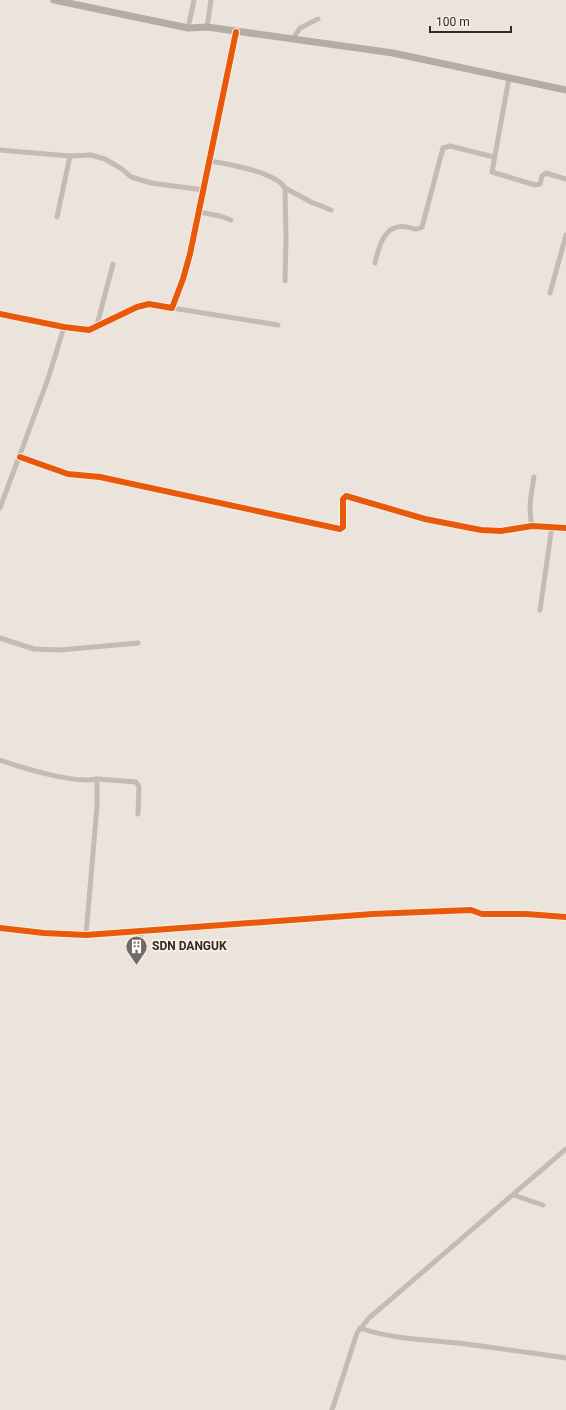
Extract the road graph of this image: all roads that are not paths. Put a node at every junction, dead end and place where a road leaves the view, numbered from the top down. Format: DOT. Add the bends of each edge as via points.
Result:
graph roads {
  1 [pos="54,0"];
  2 [pos="194,0"];
  3 [pos="211,0"];
  4 [pos="318,20"];
  5 [pos="207,27"];
  6 [pos="188,28"];
  7 [pos="236,32"];
  8 [pos="293,39"];
  9 [pos="509,78"];
  10 [pos="566,90"];
  11 [pos="0,150"];
  12 [pos="70,156"];
  13 [pos="494,157"];
  14 [pos="210,161"];
  15 [pos="566,179"];
  16 [pos="285,188"];
  17 [pos="204,190"];
  18 [pos="331,210"];
  19 [pos="199,212"];
  20 [pos="57,217"];
  21 [pos="231,220"];
  22 [pos="566,235"];
  23 [pos="375,263"];
  24 [pos="113,264"];
  25 [pos="285,281"];
  26 [pos="550,293"];
  27 [pos="172,308"];
  28 [pos="0,314"];
  29 [pos="97,325"];
  30 [pos="278,325"];
  31 [pos="64,327"];
  32 [pos="20,457"];
  33 [pos="534,477"];
  34 [pos="0,508"];
  35 [pos="532,526"];
  36 [pos="552,526"];
  37 [pos="566,528"];
  38 [pos="540,610"];
  39 [pos="0,638"];
  40 [pos="138,642"];
  41 [pos="0,760"];
  42 [pos="97,779"];
  43 [pos="138,814"];
  44 [pos="566,916"];
  45 [pos="0,928"];
  46 [pos="142,932"];
  47 [pos="86,935"];
  48 [pos="140,942"];
  49 [pos="566,1149"];
  50 [pos="513,1195"];
  51 [pos="544,1205"];
  52 [pos="360,1328"];
  53 [pos="566,1358"];
  54 [pos="332,1410"];
  1 -- 6 [label="main road"];
  2 -- 6 [label="street"];
  3 -- 5 [label="street"];
  4 -- 8 [label="street" via="300,28"];
  5 -- 6 [label="main road"];
  5 -- 7 [label="main road"];
  7 -- 8 [label="main road"];
  7 -- 14 [label="street"];
  8 -- 9 [label="main road" via="393,53"];
  9 -- 10 [label="main road"];
  9 -- 13 [label="street"];
  11 -- 12 [label="street"];
  12 -- 17 [label="street" via="91,155 105,159 131,177 151,184"];
  12 -- 20 [label="street"];
  13 -- 15 [label="street" via="492,170 496,174 535,185 540,184 542,176 546,173"];
  13 -- 23 [label="street" via="450,146 443,148 422,227 416,229 402,226 387,232 381,241"];
  14 -- 16 [label="street" via="239,165 281,182"];
  14 -- 17 [label="street"];
  16 -- 18 [label="street"];
  16 -- 25 [label="street"];
  17 -- 19 [label="street"];
  19 -- 21 [label="street"];
  19 -- 27 [label="street" via="185,272"];
  22 -- 26 [label="street"];
  24 -- 29 [label="street"];
  27 -- 29 [label="street" via="149,304 136,307"];
  27 -- 30 [label="street"];
  28 -- 31 [label="street"];
  29 -- 31 [label="street" via="89,330"];
  31 -- 32 [label="street"];
  32 -- 34 [label="street"];
  32 -- 35 [label="street" via="68,474 100,477 340,529 344,527 343,499 346,496 425,519 481,530 501,531"];
  33 -- 35 [label="street" via="529,501"];
  35 -- 36 [label="street"];
  36 -- 37 [label="street"];
  36 -- 38 [label="street"];
  39 -- 40 [label="street" via="34,649 60,650"];
  41 -- 42 [label="street" via="71,778"];
  42 -- 43 [label="street" via="136,782 139,787"];
  42 -- 47 [label="street"];
  44 -- 46 [label="street" via="482,914 470,910 373,914"];
  45 -- 47 [label="street"];
  46 -- 47 [label="street"];
  46 -- 48 [label="street"];
  49 -- 50 [label="street"];
  50 -- 51 [label="street"];
  50 -- 52 [label="street"];
  52 -- 53 [label="street" via="396,1337"];
  52 -- 54 [label="street" via="350,1351"];
}
